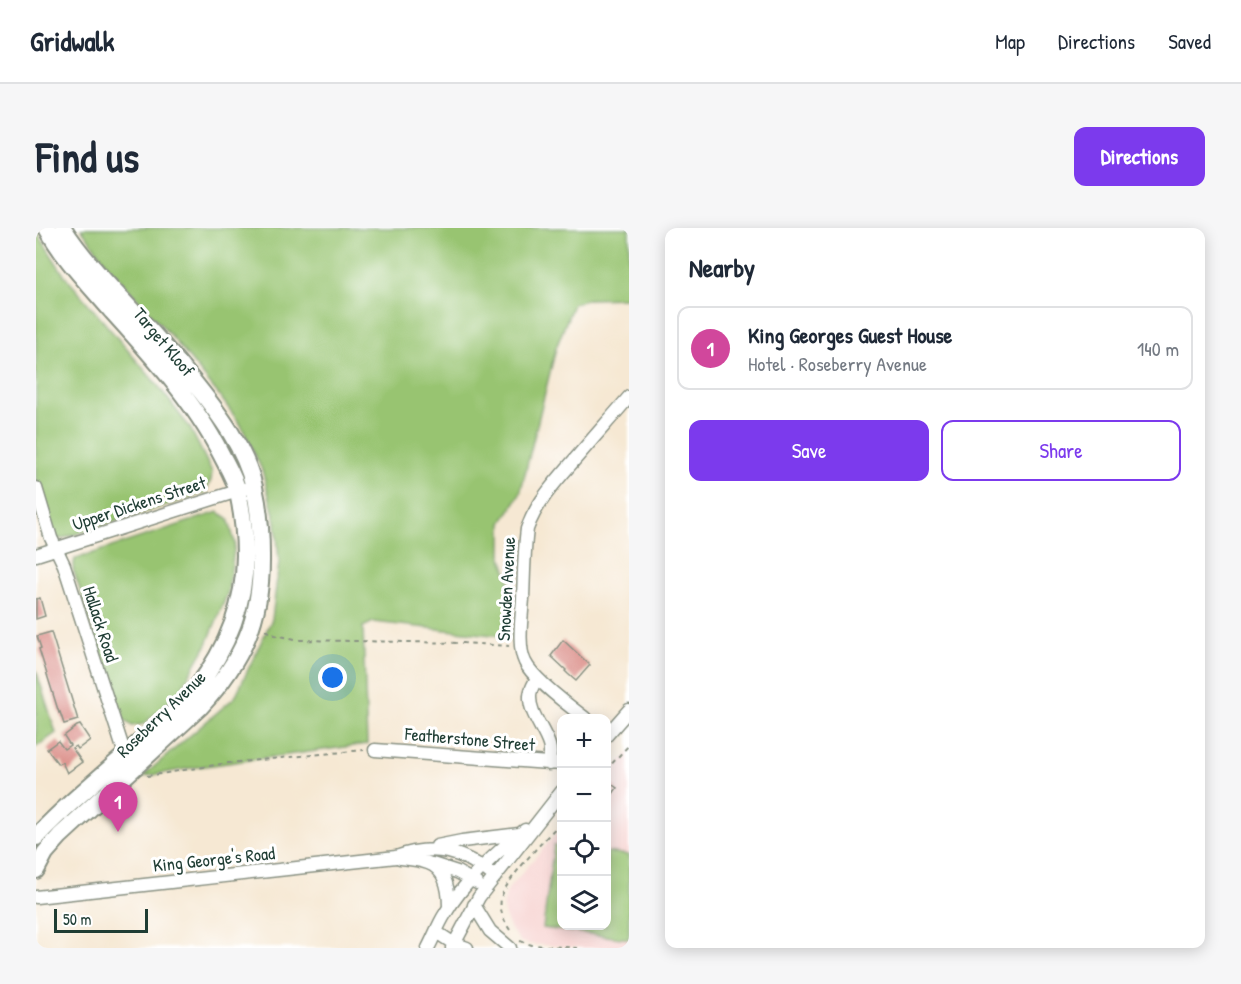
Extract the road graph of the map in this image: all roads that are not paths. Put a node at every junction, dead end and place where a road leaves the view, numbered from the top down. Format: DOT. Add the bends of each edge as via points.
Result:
graph roads {
  1 [pos="47,228"];
  2 [pos="63,228"];
  3 [pos="629,397"];
  4 [pos="36,488"];
  5 [pos="246,488"];
  6 [pos="56,549"];
  7 [pos="36,555"];
  8 [pos="537,678"];
  9 [pos="629,710"];
  10 [pos="580,714"];
  11 [pos="611,731"];
  12 [pos="375,750"];
  13 [pos="555,764"];
  14 [pos="132,768"];
  15 [pos="557,797"];
  16 [pos="544,815"];
  17 [pos="519,834"];
  18 [pos="36,837"];
  19 [pos="409,852"];
  20 [pos="396,857"];
  21 [pos="430,863"];
  22 [pos="483,867"];
  23 [pos="36,870"];
  24 [pos="495,877"];
  25 [pos="472,879"];
  26 [pos="486,888"];
  27 [pos="36,897"];
  28 [pos="474,905"];
  29 [pos="449,908"];
  30 [pos="436,932"];
  31 [pos="513,943"];
  32 [pos="453,946"];
  33 [pos="428,948"];
  34 [pos="466,948"];
  1 -- 5 [label="main road, Target Kloof" via="66,258 170,378"];
  2 -- 5 [label="main road, Target Kloof" via="218,412 244,459"];
  3 -- 8 [label="street, Snowden Avenue" via="555,482 531,516 525,541 521,648 526,664"];
  4 -- 6 [label="street, Hallack Road"];
  5 -- 6 [label="street, Upper Dickens Street"];
  5 -- 14 [label="main road, Roseberry Avenue" via="245,570 235,619 208,672"];
  5 -- 14 [label="main road, Roseberry Avenue" via="261,528 261,568 253,624 231,670 217,689"];
  6 -- 7 [label="street, Upper Dickens Street"];
  6 -- 14 [label="street, Hallack Road"];
  8 -- 10 [label="street, Snowden Avenue"];
  8 -- 13 [label="street" via="530,702"];
  9 -- 11 [label="street"];
  12 -- 13 [label="street, Featherstone Street"];
  14 -- 18 [label="main road, Roseberry Avenue"];
  14 -- 23 [label="main road, Roseberry Avenue" via="60,836"];
  15 -- 16 [label="street"];
  16 -- 17 [label="street"];
  16 -- 24 [label="street"];
  17 -- 19 [label="street, King George's Road"];
  17 -- 22 [label="street"];
  19 -- 20 [label="street, King George's Road"];
  19 -- 22 [label="street, King George's Road" via="447,851"];
  20 -- 21 [label="street, King George's Road"];
  20 -- 27 [label="street, King George's Road"];
  21 -- 25 [label="street, King George's Road"];
  21 -- 29 [label="street" via="446,881"];
  22 -- 24 [label="street, King George's Road"];
  22 -- 25 [label="street"];
  24 -- 26 [label="street"];
  25 -- 26 [label="street, King George's Road"];
  25 -- 29 [label="street"];
  26 -- 28 [label="street"];
  28 -- 31 [label="street" via="490,931"];
  28 -- 32 [label="street"];
  29 -- 30 [label="street"];
  30 -- 32 [label="street"];
  30 -- 33 [label="street"];
  32 -- 34 [label="street"];
}
